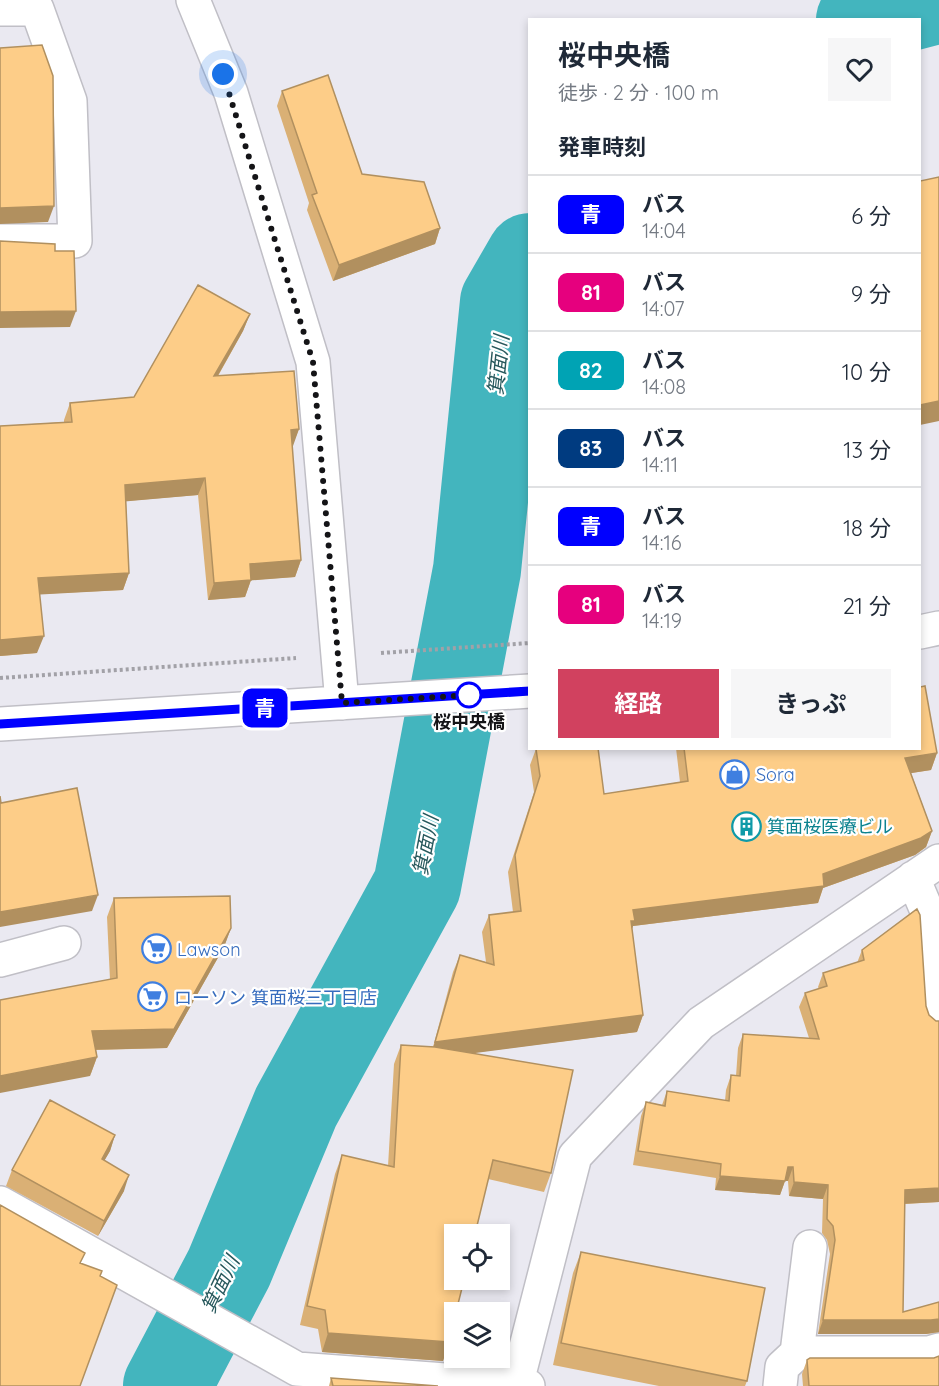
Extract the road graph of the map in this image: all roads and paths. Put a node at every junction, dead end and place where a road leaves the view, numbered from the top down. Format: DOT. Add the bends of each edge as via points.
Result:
graph roads {
  1 [pos="193,0"];
  2 [pos="0,9"];
  3 [pos="0,241"];
  4 [pos="939,628"];
  5 [pos="921,632"];
  6 [pos="528,643"];
  7 [pos="338,655"];
  8 [pos="0,678"];
  9 [pos="528,691"];
  10 [pos="342,703"];
  11 [pos="0,724"];
  12 [pos="926,869"];
  13 [pos="64,943"];
  14 [pos="0,960"];
  15 [pos="939,1018"];
  16 [pos="0,1203"];
  17 [pos="810,1247"];
  18 [pos="939,1350"];
  19 [pos="797,1353"];
  20 [pos="520,1385"];
  21 [pos="780,1386"];
  1 -- 7 [label="street" via="231,93 313,362"];
  2 -- 3 [label="street" via="37,9 70,101 75,241"];
  4 -- 5 [label="street"];
  6 -- 7 [label="path"];
  7 -- 8 [label="path"];
  7 -- 10 [label="street"];
  9 -- 10 [label="street"];
  10 -- 11 [label="street"];
  12 -- 15 [label="street"];
  12 -- 20 [label="street" via="701,1023 575,1156"];
  13 -- 14 [label="street"];
  16 -- 20 [label="street" via="297,1369"];
  17 -- 19 [label="street"];
  18 -- 19 [label="street"];
  19 -- 21 [label="street" via="782,1367"];
}
